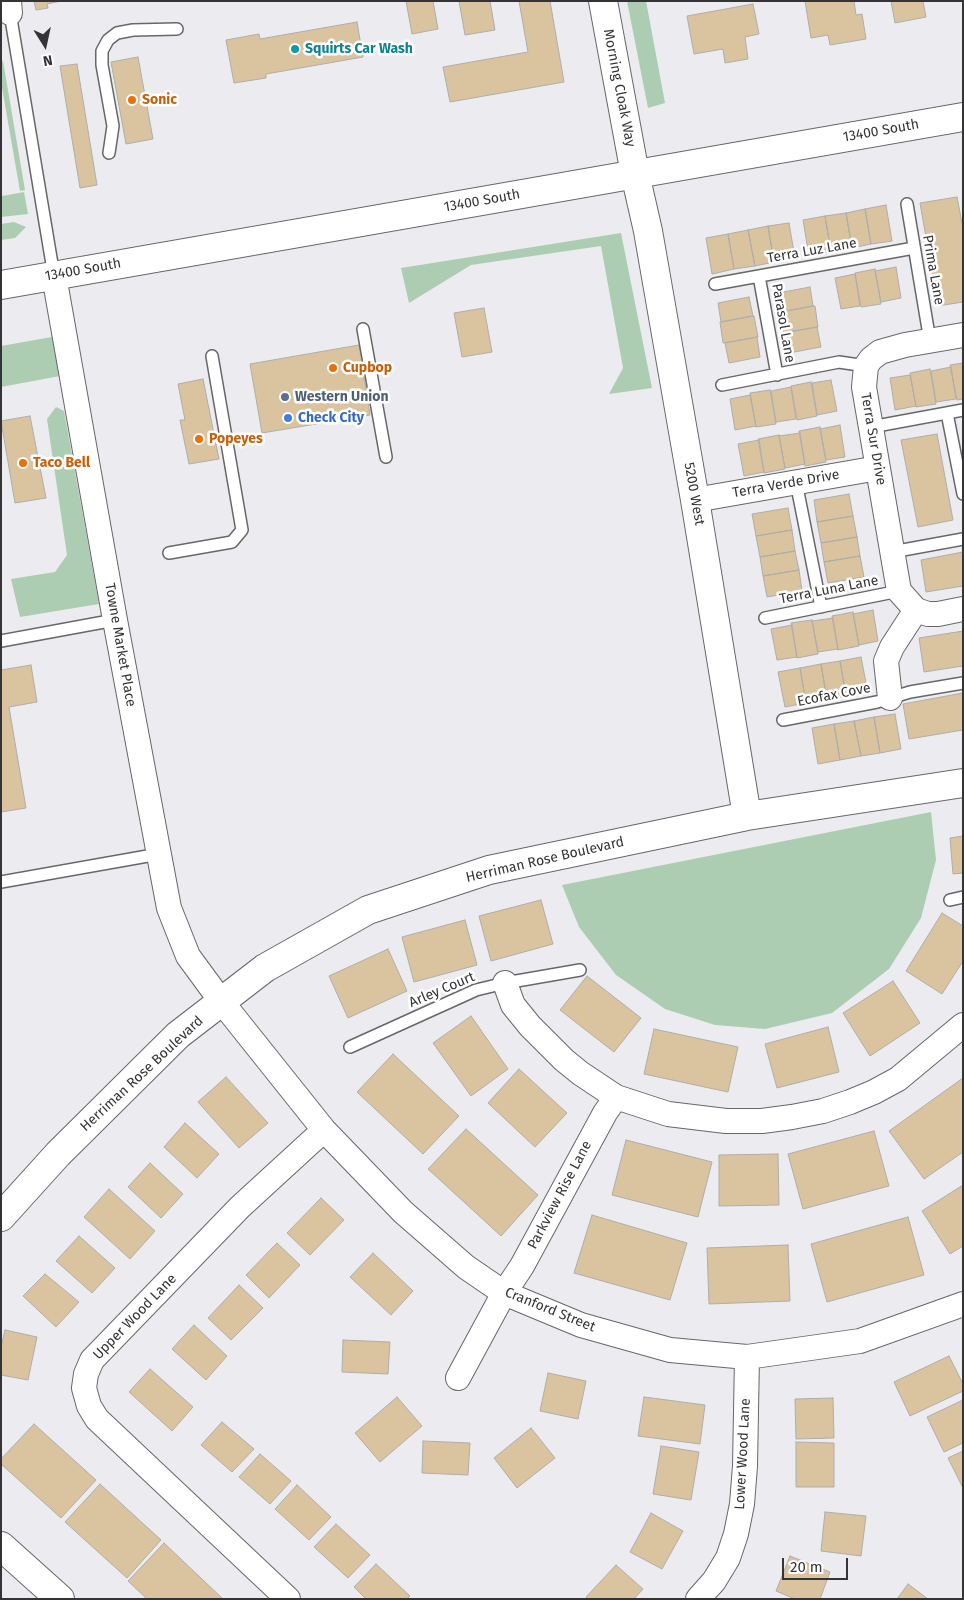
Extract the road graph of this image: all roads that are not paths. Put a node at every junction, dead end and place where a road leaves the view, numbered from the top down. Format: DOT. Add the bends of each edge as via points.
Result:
graph roads {
  1 [pos="603,1"];
  2 [pos="9,7"];
  3 [pos="177,28"];
  4 [pos="963,117"];
  5 [pos="109,153"];
  6 [pos="635,174"];
  7 [pos="907,204"];
  8 [pos="914,248"];
  9 [pos="54,276"];
  10 [pos="759,276"];
  11 [pos="715,284"];
  12 [pos="1,285"];
  13 [pos="363,328"];
  14 [pos="963,335"];
  15 [pos="930,341"];
  16 [pos="212,356"];
  17 [pos="866,366"];
  18 [pos="777,375"];
  19 [pos="722,385"];
  20 [pos="963,410"];
  21 [pos="947,414"];
  22 [pos="871,427"];
  23 [pos="386,457"];
  24 [pos="878,468"];
  25 [pos="796,482"];
  26 [pos="963,494"];
  27 [pos="695,500"];
  28 [pos="963,539"];
  29 [pos="892,552"];
  30 [pos="169,553"];
  31 [pos="899,592"];
  32 [pos="821,607"];
  33 [pos="963,609"];
  34 [pos="916,610"];
  35 [pos="765,618"];
  36 [pos="115,620"];
  37 [pos="1,641"];
  38 [pos="963,683"];
  39 [pos="890,698"];
  40 [pos="783,720"];
  41 [pos="963,783"];
  42 [pos="748,816"];
  43 [pos="159,854"];
  44 [pos="1,882"];
  45 [pos="963,897"];
  46 [pos="950,900"];
  47 [pos="580,970"];
  48 [pos="505,983"];
  49 [pos="221,1001"];
  50 [pos="962,1028"];
  51 [pos="350,1047"];
  52 [pos="616,1097"];
  53 [pos="324,1130"];
  54 [pos="8,1206"];
  55 [pos="504,1293"];
  56 [pos="963,1304"];
  57 [pos="746,1357"];
  58 [pos="458,1378"];
  59 [pos="1,1546"];
  60 [pos="60,1599"];
  61 [pos="288,1599"];
  62 [pos="698,1599"];
  1 -- 6 [label="street, Morning Cloak Way"];
  2 -- 9 [label="lane"];
  3 -- 5 [label="lane" via="117,34 108,40 102,51 113,126"];
  4 -- 6 [label="street, 13400 South"];
  6 -- 9 [label="street, 13400 South"];
  6 -- 27 [label="street, 5200 West"];
  7 -- 8 [label="lane, Prima Lane"];
  8 -- 10 [label="lane, Terra Luz Lane"];
  8 -- 15 [label="lane, Prima Lane"];
  9 -- 12 [label="street, 13400 South"];
  9 -- 36 [label="street, Towne Market Place"];
  10 -- 11 [label="lane, Terra Luz Lane"];
  10 -- 18 [label="lane, Parasol Lane"];
  13 -- 23 [label="lane"];
  14 -- 15 [label="street"];
  15 -- 17 [label="street" via="880,352"];
  16 -- 30 [label="lane" via="242,530 232,542"];
  17 -- 18 [label="lane" via="839,362"];
  17 -- 22 [label="street, Terra Sur Drive" via="864,387"];
  18 -- 19 [label="lane"];
  20 -- 21 [label="lane"];
  21 -- 22 [label="lane"];
  21 -- 26 [label="lane"];
  22 -- 24 [label="street, Terra Sur Drive"];
  24 -- 25 [label="street, Terra Verde Drive"];
  24 -- 29 [label="street, Terra Sur Drive"];
  25 -- 27 [label="street, Terra Verde Drive"];
  25 -- 32 [label="lane"];
  27 -- 42 [label="street, 5200 West"];
  28 -- 29 [label="lane"];
  29 -- 31 [label="street, Terra Sur Drive"];
  31 -- 32 [label="lane, Terra Luna Lane"];
  31 -- 34 [label="street"];
  32 -- 35 [label="lane, Terra Luna Lane"];
  33 -- 34 [label="street" via="938,614"];
  34 -- 39 [label="street" via="886,661"];
  36 -- 37 [label="lane"];
  36 -- 43 [label="street, Towne Market Place"];
  38 -- 39 [label="lane, Ecofax Cove"];
  39 -- 40 [label="lane, Ecofax Cove"];
  41 -- 42 [label="street, Herriman Rose Boulevard"];
  42 -- 49 [label="street, Herriman Rose Boulevard" via="488,870 368,910 265,968"];
  43 -- 44 [label="lane"];
  43 -- 49 [label="street, Towne Market Place" via="169,908 188,956"];
  45 -- 46 [label="lane"];
  47 -- 48 [label="lane, Arley Court"];
  48 -- 51 [label="lane, Arley Court" via="476,990"];
  48 -- 52 [label="street" via="513,1004 530,1026 564,1060"];
  49 -- 53 [label="street, Cranford Street"];
  49 -- 54 [label="street, Herriman Rose Boulevard" via="178,1036"];
  50 -- 52 [label="street" via="898,1079 874,1092 823,1111 792,1118 735,1121 700,1118 668,1114"];
  52 -- 55 [label="street, Parkview Rise Lane"];
  53 -- 55 [label="street, Cranford Street" via="403,1212 466,1267"];
  53 -- 61 [label="street, Upper Wood Lane" via="240,1207 92,1360 84,1388 97,1419"];
  55 -- 57 [label="street, Cranford Street" via="581,1325 670,1350"];
  55 -- 58 [label="street, Parkview Rise Lane"];
  56 -- 57 [label="street, Cranford Street" via="860,1341"];
  57 -- 62 [label="street, Lower Wood Lane" via="742,1504 728,1558 714,1582"];
  59 -- 60 [label="street"];
}
